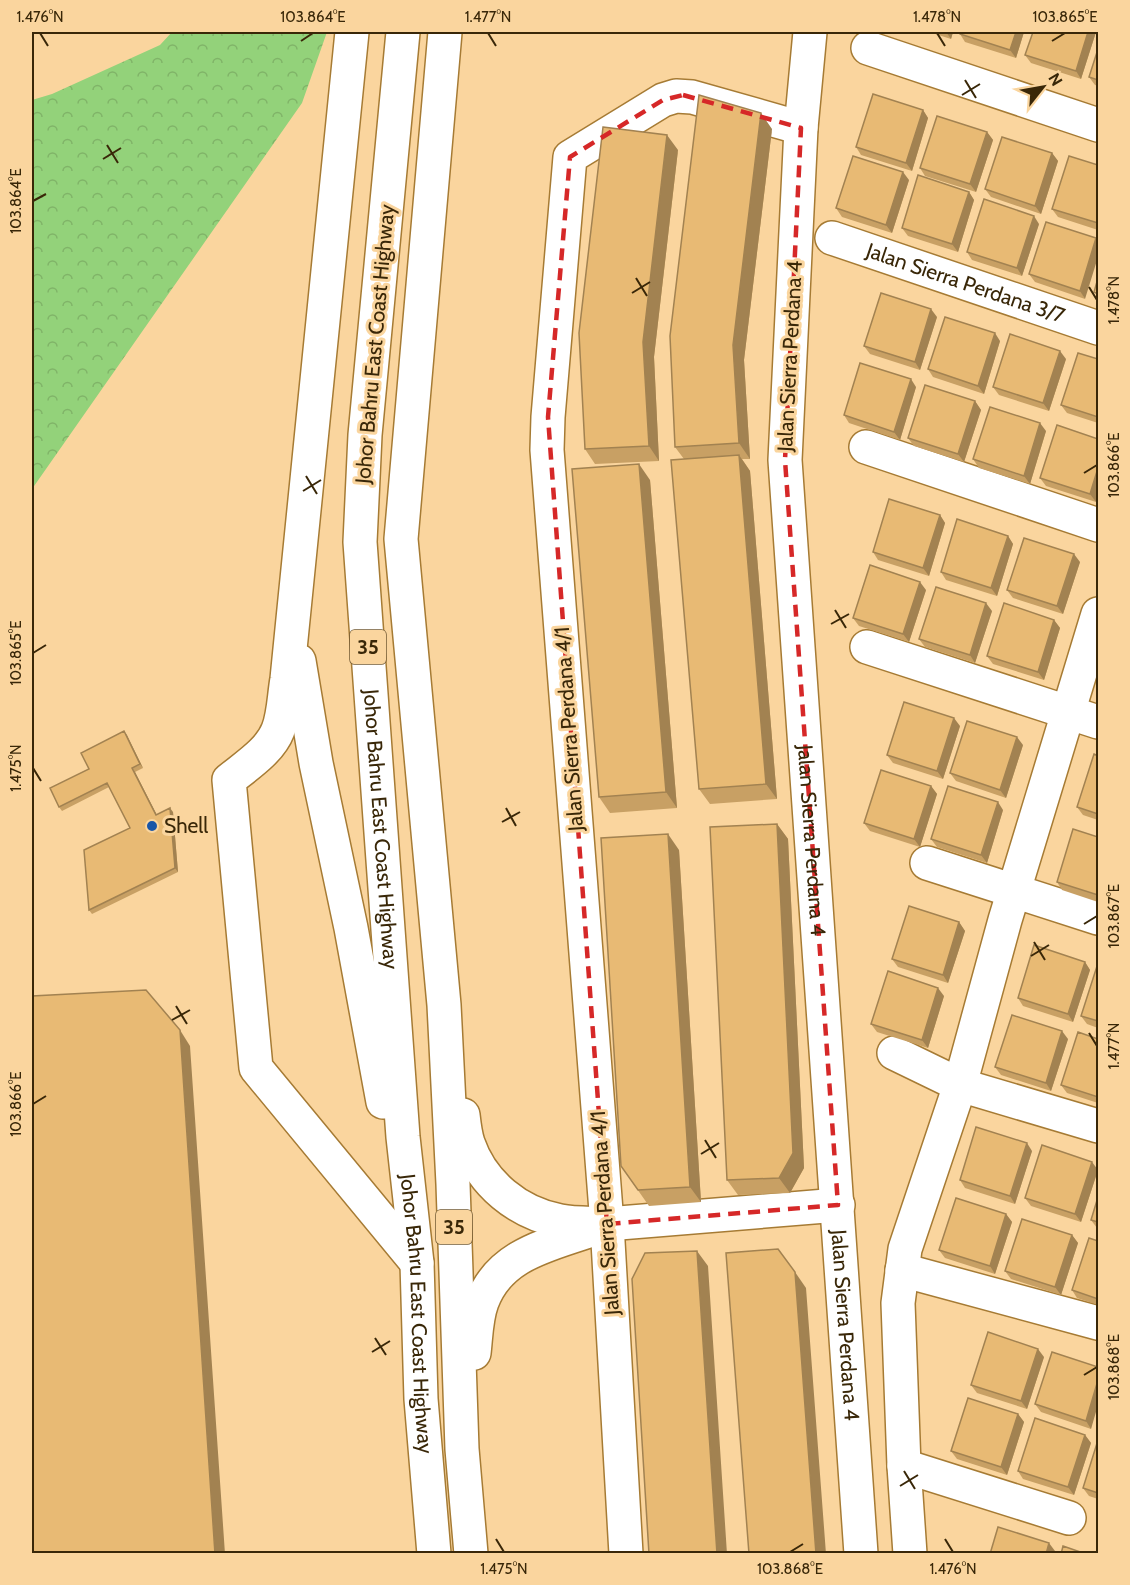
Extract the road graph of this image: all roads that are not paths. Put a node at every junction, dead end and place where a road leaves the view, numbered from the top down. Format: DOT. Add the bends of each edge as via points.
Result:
graph roads {
  1 [pos="352,32"];
  2 [pos="404,32"];
  3 [pos="445,32"];
  4 [pos="810,32"];
  5 [pos="868,48"];
  6 [pos="1098,125"];
  7 [pos="801,128"];
  8 [pos="832,238"];
  9 [pos="1098,328"];
  10 [pos="866,447"];
  11 [pos="1098,525"];
  12 [pos="1098,614"];
  13 [pos="292,621"];
  14 [pos="867,647"];
  15 [pos="1083,717"];
  16 [pos="927,863"];
  17 [pos="1014,890"];
  18 [pos="1098,918"];
  19 [pos="444,1005"];
  20 [pos="894,1053"];
  21 [pos="960,1085"];
  22 [pos="1098,1125"];
  23 [pos="838,1205"];
  24 [pos="607,1224"];
  25 [pos="417,1263"];
  26 [pos="902,1270"];
  27 [pos="1098,1323"];
  28 [pos="462,1449"];
  29 [pos="904,1466"];
  30 [pos="1069,1518"];
  31 [pos="434,1554"];
  32 [pos="471,1554"];
  33 [pos="626,1554"];
  34 [pos="861,1554"];
  35 [pos="910,1554"];
  1 -- 13 [label="main road"];
  2 -- 25 [label="main road, Johor Bahru East Coast Highway / 35" via="364,435 360,542 403,1137"];
  3 -- 19 [label="main road, Johor Bahru East Coast Highway / 35" via="401,539"];
  4 -- 7 [label="main road, Jalan Sierra Perdana 4"];
  5 -- 6 [label="main road"];
  7 -- 23 [label="main road, Jalan Sierra Perdana 4" via="785,460"];
  7 -- 24 [label="main road, Jalan Sierra Perdana 4/1" via="676,96 663,100 570,157 547,450"];
  8 -- 9 [label="main road, Jalan Sierra Perdana 3/7"];
  10 -- 11 [label="main road"];
  12 -- 15 [label="main road"];
  13 -- 25 [label="main road" via="316,763"];
  13 -- 25 [label="main road" via="279,728 272,742 230,780 256,1068"];
  14 -- 15 [label="main road"];
  15 -- 17 [label="main road"];
  16 -- 17 [label="main road"];
  17 -- 18 [label="main road"];
  17 -- 21 [label="main road"];
  19 -- 24 [label="main road" via="467,1140 483,1173 520,1207 541,1216 563,1222"];
  19 -- 28 [label="main road, Johor Bahru East Coast Highway / 35"];
  20 -- 21 [label="main road"];
  21 -- 22 [label="main road"];
  21 -- 26 [label="main road" via="905,1249"];
  23 -- 24 [label="main road"];
  23 -- 34 [label="main road, Jalan Sierra Perdana 4"];
  24 -- 28 [label="main road" via="527,1253 514,1260 490,1286 479,1314"];
  24 -- 33 [label="main road, Jalan Sierra Perdana 4/1"];
  25 -- 31 [label="main road, Johor Bahru East Coast Highway / 35" via="421,1399"];
  26 -- 27 [label="main road"];
  26 -- 29 [label="main road" via="898,1303"];
  28 -- 32 [label="main road, Johor Bahru East Coast Highway / 35"];
  29 -- 30 [label="main road"];
  29 -- 35 [label="main road"];
}
